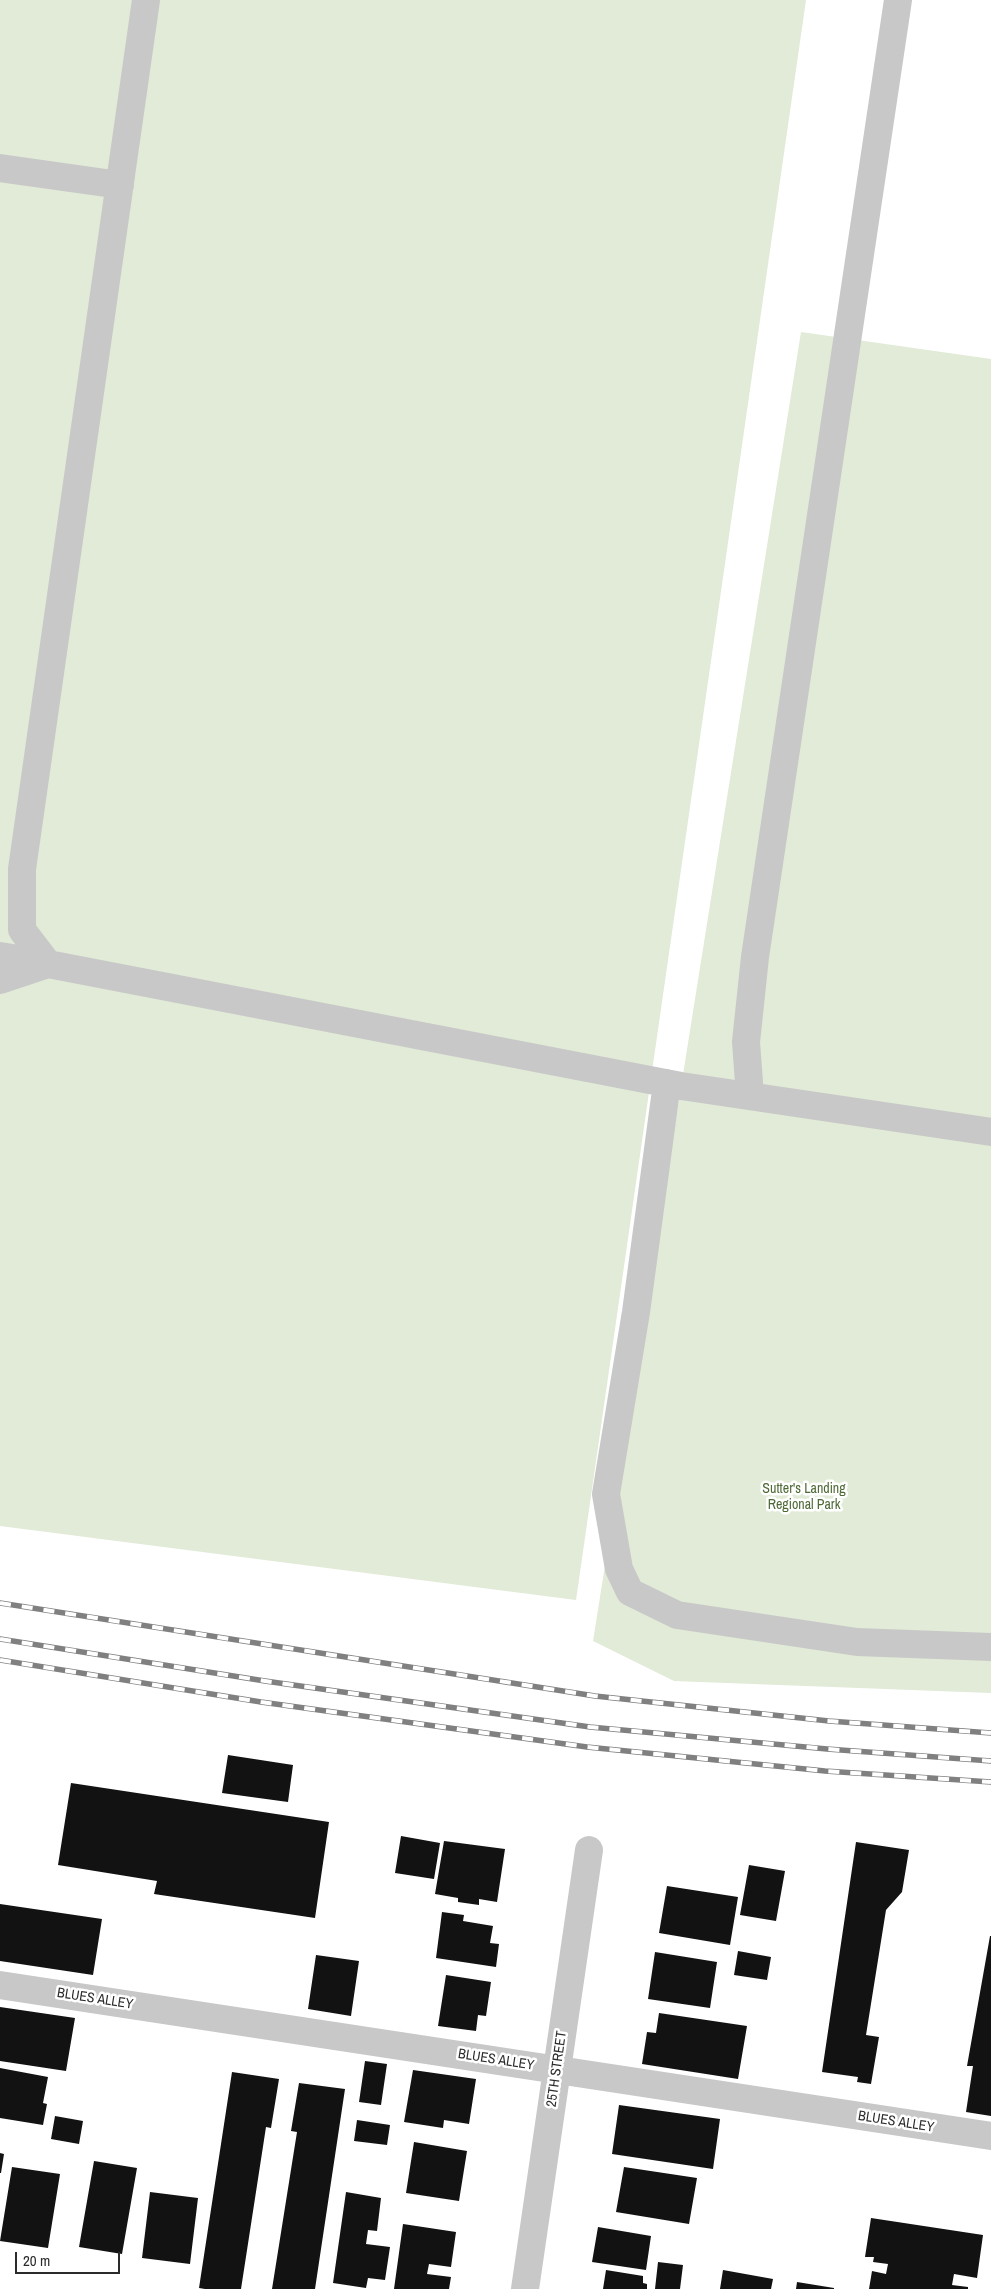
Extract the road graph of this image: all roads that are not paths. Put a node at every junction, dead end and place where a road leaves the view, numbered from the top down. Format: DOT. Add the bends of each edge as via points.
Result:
graph roads {
  1 [pos="146,0"];
  2 [pos="898,0"];
  3 [pos="0,168"];
  4 [pos="120,186"];
  5 [pos="0,956"];
  6 [pos="48,964"];
  7 [pos="0,980"];
  8 [pos="667,1083"];
  9 [pos="750,1096"];
  10 [pos="991,1132"];
  11 [pos="991,1648"];
  12 [pos="589,1850"];
  13 [pos="0,1985"];
  14 [pos="557,2070"];
  15 [pos="991,2136"];
  16 [pos="524,2289"];
  1 -- 4 [label="street"];
  2 -- 9 [label="street" via="755,957 746,1042"];
  3 -- 4 [label="street"];
  4 -- 6 [label="street" via="22,869 22,930"];
  5 -- 6 [label="street"];
  6 -- 7 [label="street"];
  6 -- 8 [label="street"];
  8 -- 9 [label="street"];
  8 -- 11 [label="street" via="636,1312 606,1494 619,1568 630,1592 677,1615 857,1642"];
  9 -- 10 [label="street"];
  12 -- 14 [label="street, 25TH STREET"];
  13 -- 14 [label="street, BLUES ALLEY" via="199,2007"];
  14 -- 15 [label="street, BLUES ALLEY"];
  14 -- 16 [label="street, 25TH STREET"];
}
